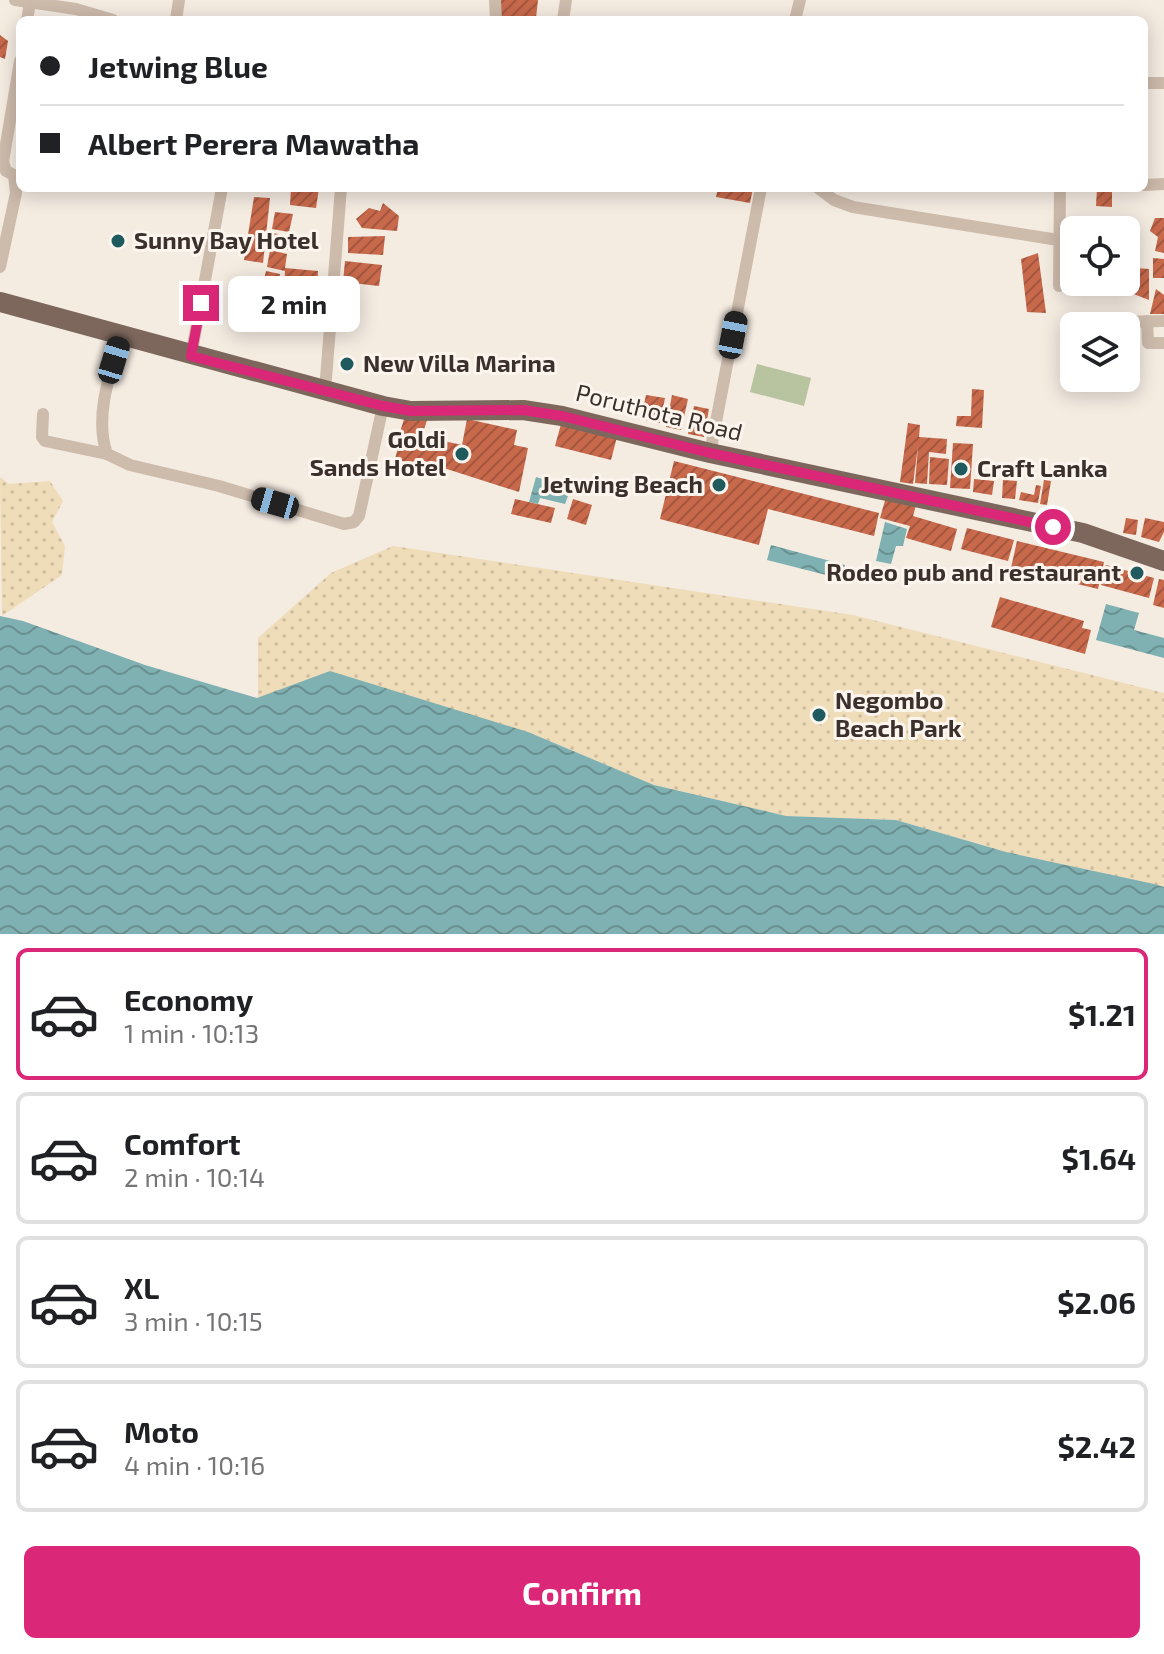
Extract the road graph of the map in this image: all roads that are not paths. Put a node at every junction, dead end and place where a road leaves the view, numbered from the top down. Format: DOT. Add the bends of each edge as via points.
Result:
graph roads {
  1 [pos="15,0"];
  2 [pos="30,3"];
  3 [pos="28,16"];
  4 [pos="91,16"];
  5 [pos="16,85"];
  6 [pos="221,192"];
  7 [pos="341,192"];
  8 [pos="760,192"];
  9 [pos="823,192"];
  10 [pos="1060,192"];
  11 [pos="1058,240"];
  12 [pos="0,267"];
  13 [pos="1059,286"];
  14 [pos="0,302"];
  15 [pos="1140,321"];
  16 [pos="1147,321"];
  17 [pos="1164,321"];
  18 [pos="121,337"];
  19 [pos="1164,343"];
  20 [pos="191,356"];
  21 [pos="325,391"];
  22 [pos="383,406"];
  23 [pos="43,414"];
  24 [pos="710,453"];
  25 [pos="107,454"];
  26 [pos="1164,561"];
  1 -- 2 [label="street"];
  2 -- 3 [label="street"];
  2 -- 4 [label="street"];
  5 -- 12 [label="street" via="3,162 14,175 16,193"];
  6 -- 20 [label="street"];
  7 -- 21 [label="street"];
  8 -- 24 [label="street"];
  9 -- 11 [label="street" via="853,207"];
  10 -- 11 [label="street"];
  11 -- 13 [label="street"];
  14 -- 18 [label="main road, Poruthota Road"];
  15 -- 16 [label="street"];
  16 -- 17 [label="street"];
  16 -- 19 [label="street" via="1148,343"];
  18 -- 20 [label="main road, Poruthota Road"];
  18 -- 25 [label="street" via="107,382 101,438"];
  20 -- 21 [label="main road, Poruthota Road"];
  21 -- 22 [label="main road, Poruthota Road"];
  22 -- 24 [label="main road, Poruthota Road" via="411,411 523,410"];
  22 -- 25 [label="street" via="359,516 344,524 130,465"];
  23 -- 25 [label="street" via="45,441"];
  24 -- 26 [label="main road, Poruthota Road" via="1083,533"];
}
